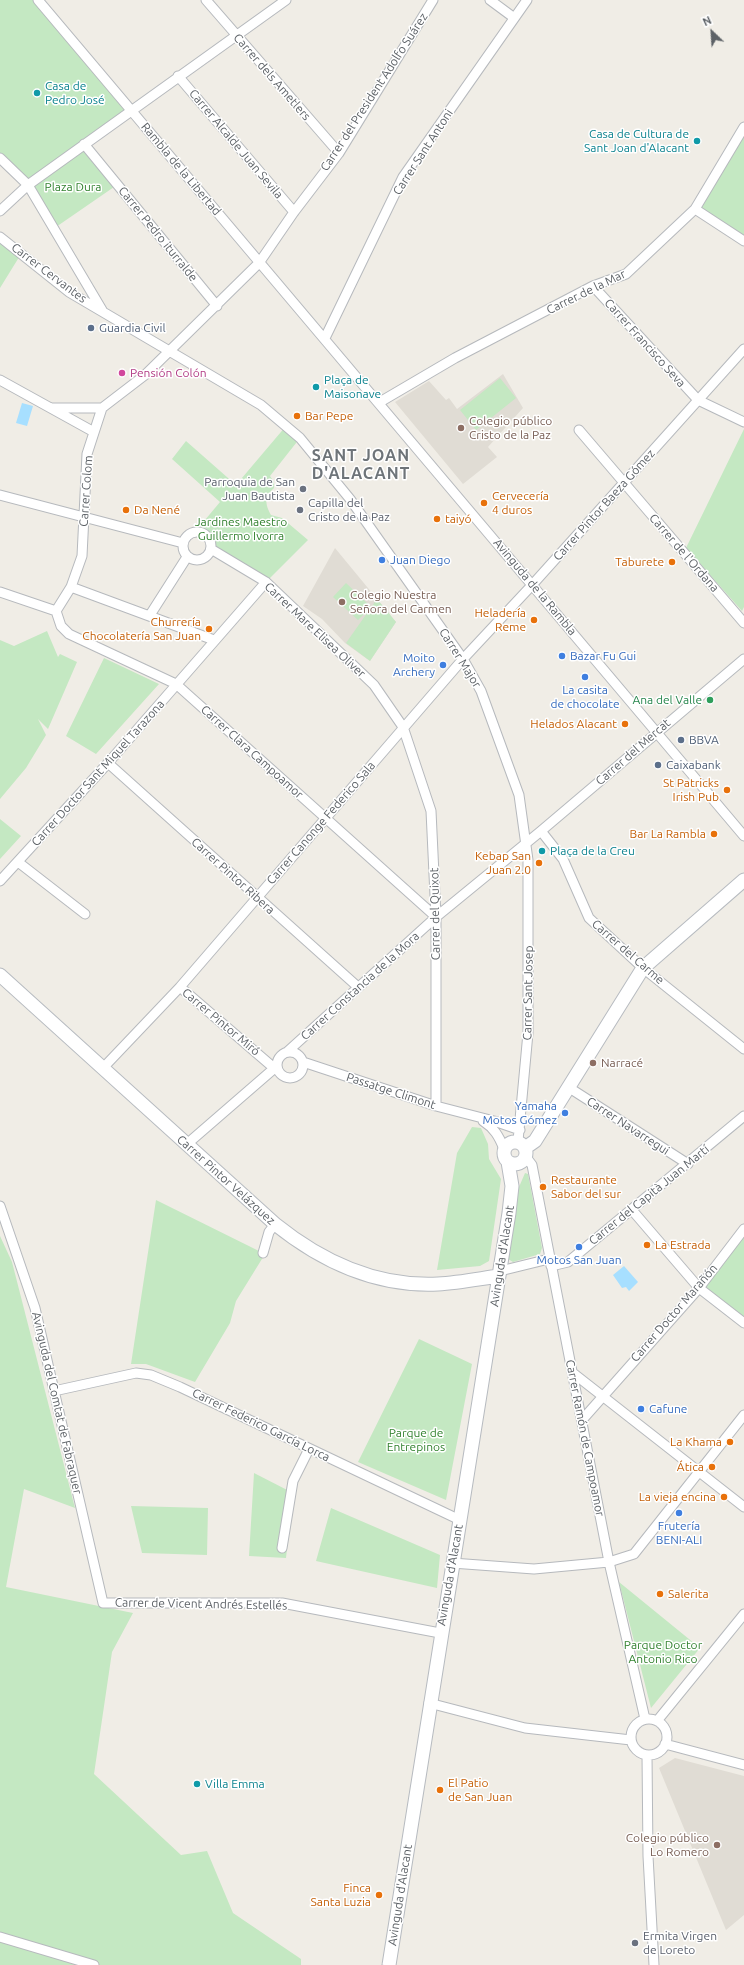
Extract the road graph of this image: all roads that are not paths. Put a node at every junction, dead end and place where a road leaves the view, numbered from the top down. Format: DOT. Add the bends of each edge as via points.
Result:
graph roads {
  1 [pos="38,0"];
  2 [pos="206,0"];
  3 [pos="286,0"];
  4 [pos="433,0"];
  5 [pos="490,0"];
  6 [pos="527,0"];
  7 [pos="514,17"];
  8 [pos="236,36"];
  9 [pos="178,76"];
  10 [pos="132,110"];
  11 [pos="744,127"];
  12 [pos="84,144"];
  13 [pos="339,153"];
  14 [pos="0,158"];
  15 [pos="28,185"];
  16 [pos="695,209"];
  17 [pos="0,211"];
  18 [pos="294,212"];
  19 [pos="0,237"];
  20 [pos="744,241"];
  21 [pos="260,263"];
  22 [pos="593,286"];
  23 [pos="217,306"];
  24 [pos="103,312"];
  25 [pos="325,338"];
  26 [pos="744,349"];
  27 [pos="171,351"];
  28 [pos="0,380"];
  29 [pos="698,400"];
  30 [pos="380,402"];
  31 [pos="51,408"];
  32 [pos="102,408"];
  33 [pos="744,422"];
  34 [pos="578,430"];
  35 [pos="94,432"];
  36 [pos="300,438"];
  37 [pos="623,484"];
  38 [pos="0,495"];
  39 [pos="83,517"];
  40 [pos="182,543"];
  41 [pos="211,549"];
  42 [pos="187,557"];
  43 [pos="266,582"];
  44 [pos="533,584"];
  45 [pos="71,587"];
  46 [pos="0,592"];
  47 [pos="56,611"];
  48 [pos="150,615"];
  49 [pos="744,623"];
  50 [pos="214,640"];
  51 [pos="463,659"];
  52 [pos="744,659"];
  53 [pos="176,684"];
  54 [pos="403,727"];
  55 [pos="657,731"];
  56 [pos="108,763"];
  57 [pos="326,819"];
  58 [pos="541,831"];
  59 [pos="744,836"];
  60 [pos="526,844"];
  61 [pos="18,862"];
  62 [pos="744,880"];
  63 [pos="0,881"];
  64 [pos="256,898"];
  65 [pos="85,914"];
  66 [pos="436,917"];
  67 [pos="643,968"];
  68 [pos="0,975"];
  69 [pos="180,987"];
  70 [pos="358,988"];
  71 [pos="744,1048"];
  72 [pos="287,1052"];
  73 [pos="303,1062"];
  74 [pos="275,1067"];
  75 [pos="103,1068"];
  76 [pos="568,1087"];
  77 [pos="436,1106"];
  78 [pos="744,1116"];
  79 [pos="480,1119"];
  80 [pos="187,1144"];
  81 [pos="504,1149"];
  82 [pos="520,1150"];
  83 [pos="688,1164"];
  84 [pos="0,1206"];
  85 [pos="632,1210"];
  86 [pos="274,1224"];
  87 [pos="744,1229"];
  88 [pos="263,1253"];
  89 [pos="550,1262"];
  90 [pos="499,1274"];
  91 [pos="698,1288"];
  92 [pos="744,1323"];
  93 [pos="572,1373"];
  94 [pos="54,1391"];
  95 [pos="603,1396"];
  96 [pos="744,1415"];
  97 [pos="582,1420"];
  98 [pos="309,1448"];
  99 [pos="698,1471"];
  100 [pos="744,1507"];
  101 [pos="460,1520"];
  102 [pos="282,1548"];
  103 [pos="609,1562"];
  104 [pos="452,1563"];
  105 [pos="103,1602"];
  106 [pos="744,1614"];
  107 [pos="440,1633"];
  108 [pos="429,1703"];
  109 [pos="645,1719"];
  110 [pos="657,1721"];
  111 [pos="631,1740"];
  112 [pos="666,1744"];
  113 [pos="647,1755"];
  114 [pos="744,1765"];
  115 [pos="0,1937"];
  116 [pos="94,1965"];
  117 [pos="389,1965"];
  118 [pos="654,1965"];
  1 -- 10 [label="street, Rambla de la Libertad"];
  2 -- 8 [label="street, Carrer dels Ametlers"];
  3 -- 8 [label="street"];
  4 -- 13 [label="street, Carrer del President Adolfo Suárez"];
  5 -- 7 [label="street"];
  6 -- 7 [label="street, Carrer Sant Antoni"];
  7 -- 25 [label="street, Carrer Sant Antoni" via="403,177"];
  8 -- 9 [label="street"];
  8 -- 13 [label="street, Carrer dels Ametlers"];
  9 -- 10 [label="street"];
  9 -- 18 [label="street, Carrer Alcalde Juan Sevila"];
  10 -- 12 [label="street"];
  10 -- 21 [label="street, Rambla de la Libertad"];
  11 -- 16 [label="street, Carrer de la Mar"];
  12 -- 15 [label="street"];
  12 -- 23 [label="street, Carrer Pedro iturralde"];
  13 -- 18 [label="street, Carrer del President Adolfo Suárez"];
  14 -- 15 [label="street"];
  15 -- 17 [label="street"];
  15 -- 24 [label="street"];
  16 -- 20 [label="street"];
  16 -- 22 [label="street, Carrer de la Mar" via="626,274"];
  18 -- 21 [label="street, Carrer del President Adolfo Suárez"];
  19 -- 24 [label="street, Carrer Cervantes" via="69,292"];
  21 -- 23 [label="street, Carrer del President Adolfo Suárez"];
  21 -- 25 [label="street, Rambla de la Libertad"];
  22 -- 29 [label="street, Carrer Francisco Seva"];
  22 -- 30 [label="street, Carrer de la Mar" via="456,358"];
  23 -- 27 [label="street, Carrer del President Adolfo Suárez"];
  24 -- 27 [label="street, Carrer Cervantes"];
  25 -- 30 [label="street, Avinguda de la Rambla"];
  26 -- 29 [label="street, Carrer Pintor Baeza Gómez"];
  27 -- 32 [label="street"];
  27 -- 36 [label="street, Carrer Cervantes" via="261,405"];
  28 -- 31 [label="street"];
  29 -- 33 [label="street"];
  29 -- 37 [label="street, Carrer Pintor Baeza Gómez"];
  30 -- 44 [label="street, Avinguda de la Rambla"];
  31 -- 32 [label="street"];
  31 -- 35 [label="street"];
  32 -- 35 [label="street, Carrer Colom"];
  34 -- 37 [label="street, Carrer de l'Ordana"];
  35 -- 39 [label="street, Carrer Colom" via="87,454"];
  36 -- 51 [label="street, Carrer Major" via="350,499"];
  37 -- 44 [label="street, Carrer Pintor Baeza Gómez"];
  37 -- 49 [label="street, Carrer de l'Ordana"];
  38 -- 39 [label="street"];
  39 -- 40 [label="street"];
  39 -- 45 [label="street, Carrer Colom" via="82,556"];
  40 -- 41 [label="street" via="188,534 204,533 209,538"];
  40 -- 42 [label="street"];
  41 -- 42 [label="street" via="207,556 200,560"];
  41 -- 43 [label="street, Carrer Mare Elisea Oliver"];
  42 -- 48 [label="street"];
  43 -- 50 [label="street, Carrer Doctor Sant Miquel Tarazona"];
  43 -- 54 [label="street, Carrer Mare Elisea Oliver" via="374,685"];
  44 -- 51 [label="street, Carrer Pintor Baeza Gómez"];
  44 -- 55 [label="street, Avinguda de la Rambla"];
  45 -- 47 [label="street, Carrer Colom"];
  45 -- 48 [label="street"];
  46 -- 47 [label="street"];
  47 -- 53 [label="street, Carrer Clara Campoamor" via="61,626 69,634"];
  48 -- 50 [label="street"];
  50 -- 53 [label="street, Carrer Doctor Sant Miquel Tarazona"];
  51 -- 54 [label="street, Carrer Canonge Federico Sala"];
  51 -- 60 [label="street, Carrer Major" via="480,691 519,795"];
  52 -- 55 [label="street, Carrer del Mercat"];
  53 -- 56 [label="street, Carrer Doctor Sant Miquel Tarazona"];
  53 -- 57 [label="street, Carrer Clara Campoamor"];
  54 -- 57 [label="street, Carrer Canonge Federico Sala"];
  54 -- 66 [label="street, Carrer del Quixot" via="431,811"];
  55 -- 58 [label="street, Carrer del Mercat"];
  55 -- 59 [label="street, Avinguda de la Rambla"];
  56 -- 61 [label="street, Carrer Doctor Sant Miquel Tarazona"];
  56 -- 64 [label="street, Carrer Pintor Ribera"];
  57 -- 64 [label="street, Carrer Canonge Federico Sala"];
  57 -- 66 [label="street, Carrer Clara Campoamor"];
  58 -- 60 [label="street"];
  58 -- 67 [label="street, Carrer del Carme" via="563,859 589,918"];
  60 -- 66 [label="street, Carrer Constancia de la Mora"];
  60 -- 82 [label="street, Carrer Sant Josep" via="528,1033"];
  61 -- 63 [label="street, Carrer Doctor Sant Miquel Tarazona"];
  61 -- 65 [label="street"];
  62 -- 67 [label="street"];
  64 -- 69 [label="street, Carrer Canonge Federico Sala"];
  64 -- 70 [label="street, Carrer Pintor Ribera"];
  66 -- 70 [label="street, Carrer Constancia de la Mora"];
  66 -- 77 [label="street, Carrer del Quixot"];
  67 -- 71 [label="street, Carrer del Carme"];
  67 -- 76 [label="street"];
  68 -- 75 [label="street, Carrer Pintor Velázquez"];
  69 -- 74 [label="street, Carrer Pintor Miró"];
  69 -- 75 [label="street, Carrer Pintor Miró"];
  70 -- 72 [label="street, Carrer Constancia de la Mora"];
  72 -- 73 [label="street" via="297,1053"];
  72 -- 74 [label="street" via="281,1055"];
  73 -- 74 [label="street" via="302,1072 293,1078 281,1075"];
  73 -- 77 [label="street, Passatge Climont"];
  74 -- 80 [label="street"];
  75 -- 80 [label="street, Carrer Pintor Velázquez"];
  76 -- 82 [label="street" via="535,1141"];
  76 -- 83 [label="street, Carrer Navarregui"];
  77 -- 79 [label="street, Passatge Climont"];
  78 -- 83 [label="street, Carrer del Capità Juan Martí"];
  79 -- 81 [label="street, Passatge Climont" via="492,1126"];
  79 -- 82 [label="street, Passatge Climont" via="494,1121"];
  80 -- 86 [label="street, Carrer Pintor Velázquez"];
  81 -- 82 [label="street, Avinguda d'Alacant" via="505,1158"];
  82 -- 89 [label="street, Carrer Ramón de Campoamor" via="532,1165"];
  82 -- 90 [label="street, Avinguda d'Alacant"];
  83 -- 85 [label="street, Carrer del Capità Juan Martí"];
  84 -- 94 [label="street, Avinguda del Comtat de Fabraquer" via="35,1308"];
  85 -- 89 [label="street, Carrer del Capità Juan Martí" via="568,1262"];
  85 -- 91 [label="street"];
  86 -- 88 [label="street"];
  86 -- 90 [label="street, Carrer Pintor Velázquez" via="309,1250 348,1269 374,1277 411,1284 436,1284"];
  87 -- 91 [label="street, Carrer Doctor Marañón"];
  89 -- 90 [label="street, Carrer del Capità Juan Martí"];
  89 -- 93 [label="street, Carrer Ramón de Campoamor"];
  90 -- 101 [label="street, Avinguda d'Alacant"];
  91 -- 92 [label="street"];
  91 -- 95 [label="street, Carrer Doctor Marañón"];
  93 -- 95 [label="street"];
  93 -- 97 [label="street, Carrer Ramón de Campoamor"];
  94 -- 98 [label="street, Carrer Federico García Lorca" via="136,1373 151,1375"];
  94 -- 105 [label="street, Avinguda del Comtat de Fabraquer"];
  95 -- 97 [label="street, Carrer Doctor Marañón"];
  95 -- 99 [label="street"];
  96 -- 99 [label="street"];
  97 -- 103 [label="street, Carrer Ramón de Campoamor"];
  98 -- 101 [label="street, Carrer Federico García Lorca"];
  98 -- 102 [label="street" via="293,1481"];
  99 -- 100 [label="street"];
  99 -- 103 [label="street" via="634,1554"];
  101 -- 104 [label="street, Avinguda d'Alacant"];
  103 -- 104 [label="street" via="534,1570"];
  103 -- 109 [label="street, Carrer Ramón de Campoamor"];
  104 -- 107 [label="street, Avinguda d'Alacant"];
  105 -- 107 [label="street, Carrer de Vicent Andrés Estellés" via="282,1603"];
  106 -- 110 [label="street"];
  107 -- 108 [label="street, Avinguda d'Alacant"];
  108 -- 111 [label="street" via="525,1728"];
  108 -- 117 [label="street, Avinguda d'Alacant"];
  109 -- 110 [label="street"];
  109 -- 111 [label="street" via="634,1728"];
  110 -- 112 [label="street" via="666,1732"];
  111 -- 113 [label="street" via="637,1750"];
  112 -- 113 [label="street" via="659,1752"];
  112 -- 114 [label="street"];
  113 -- 118 [label="street" via="648,1856"];
  115 -- 116 [label="street"];
}
